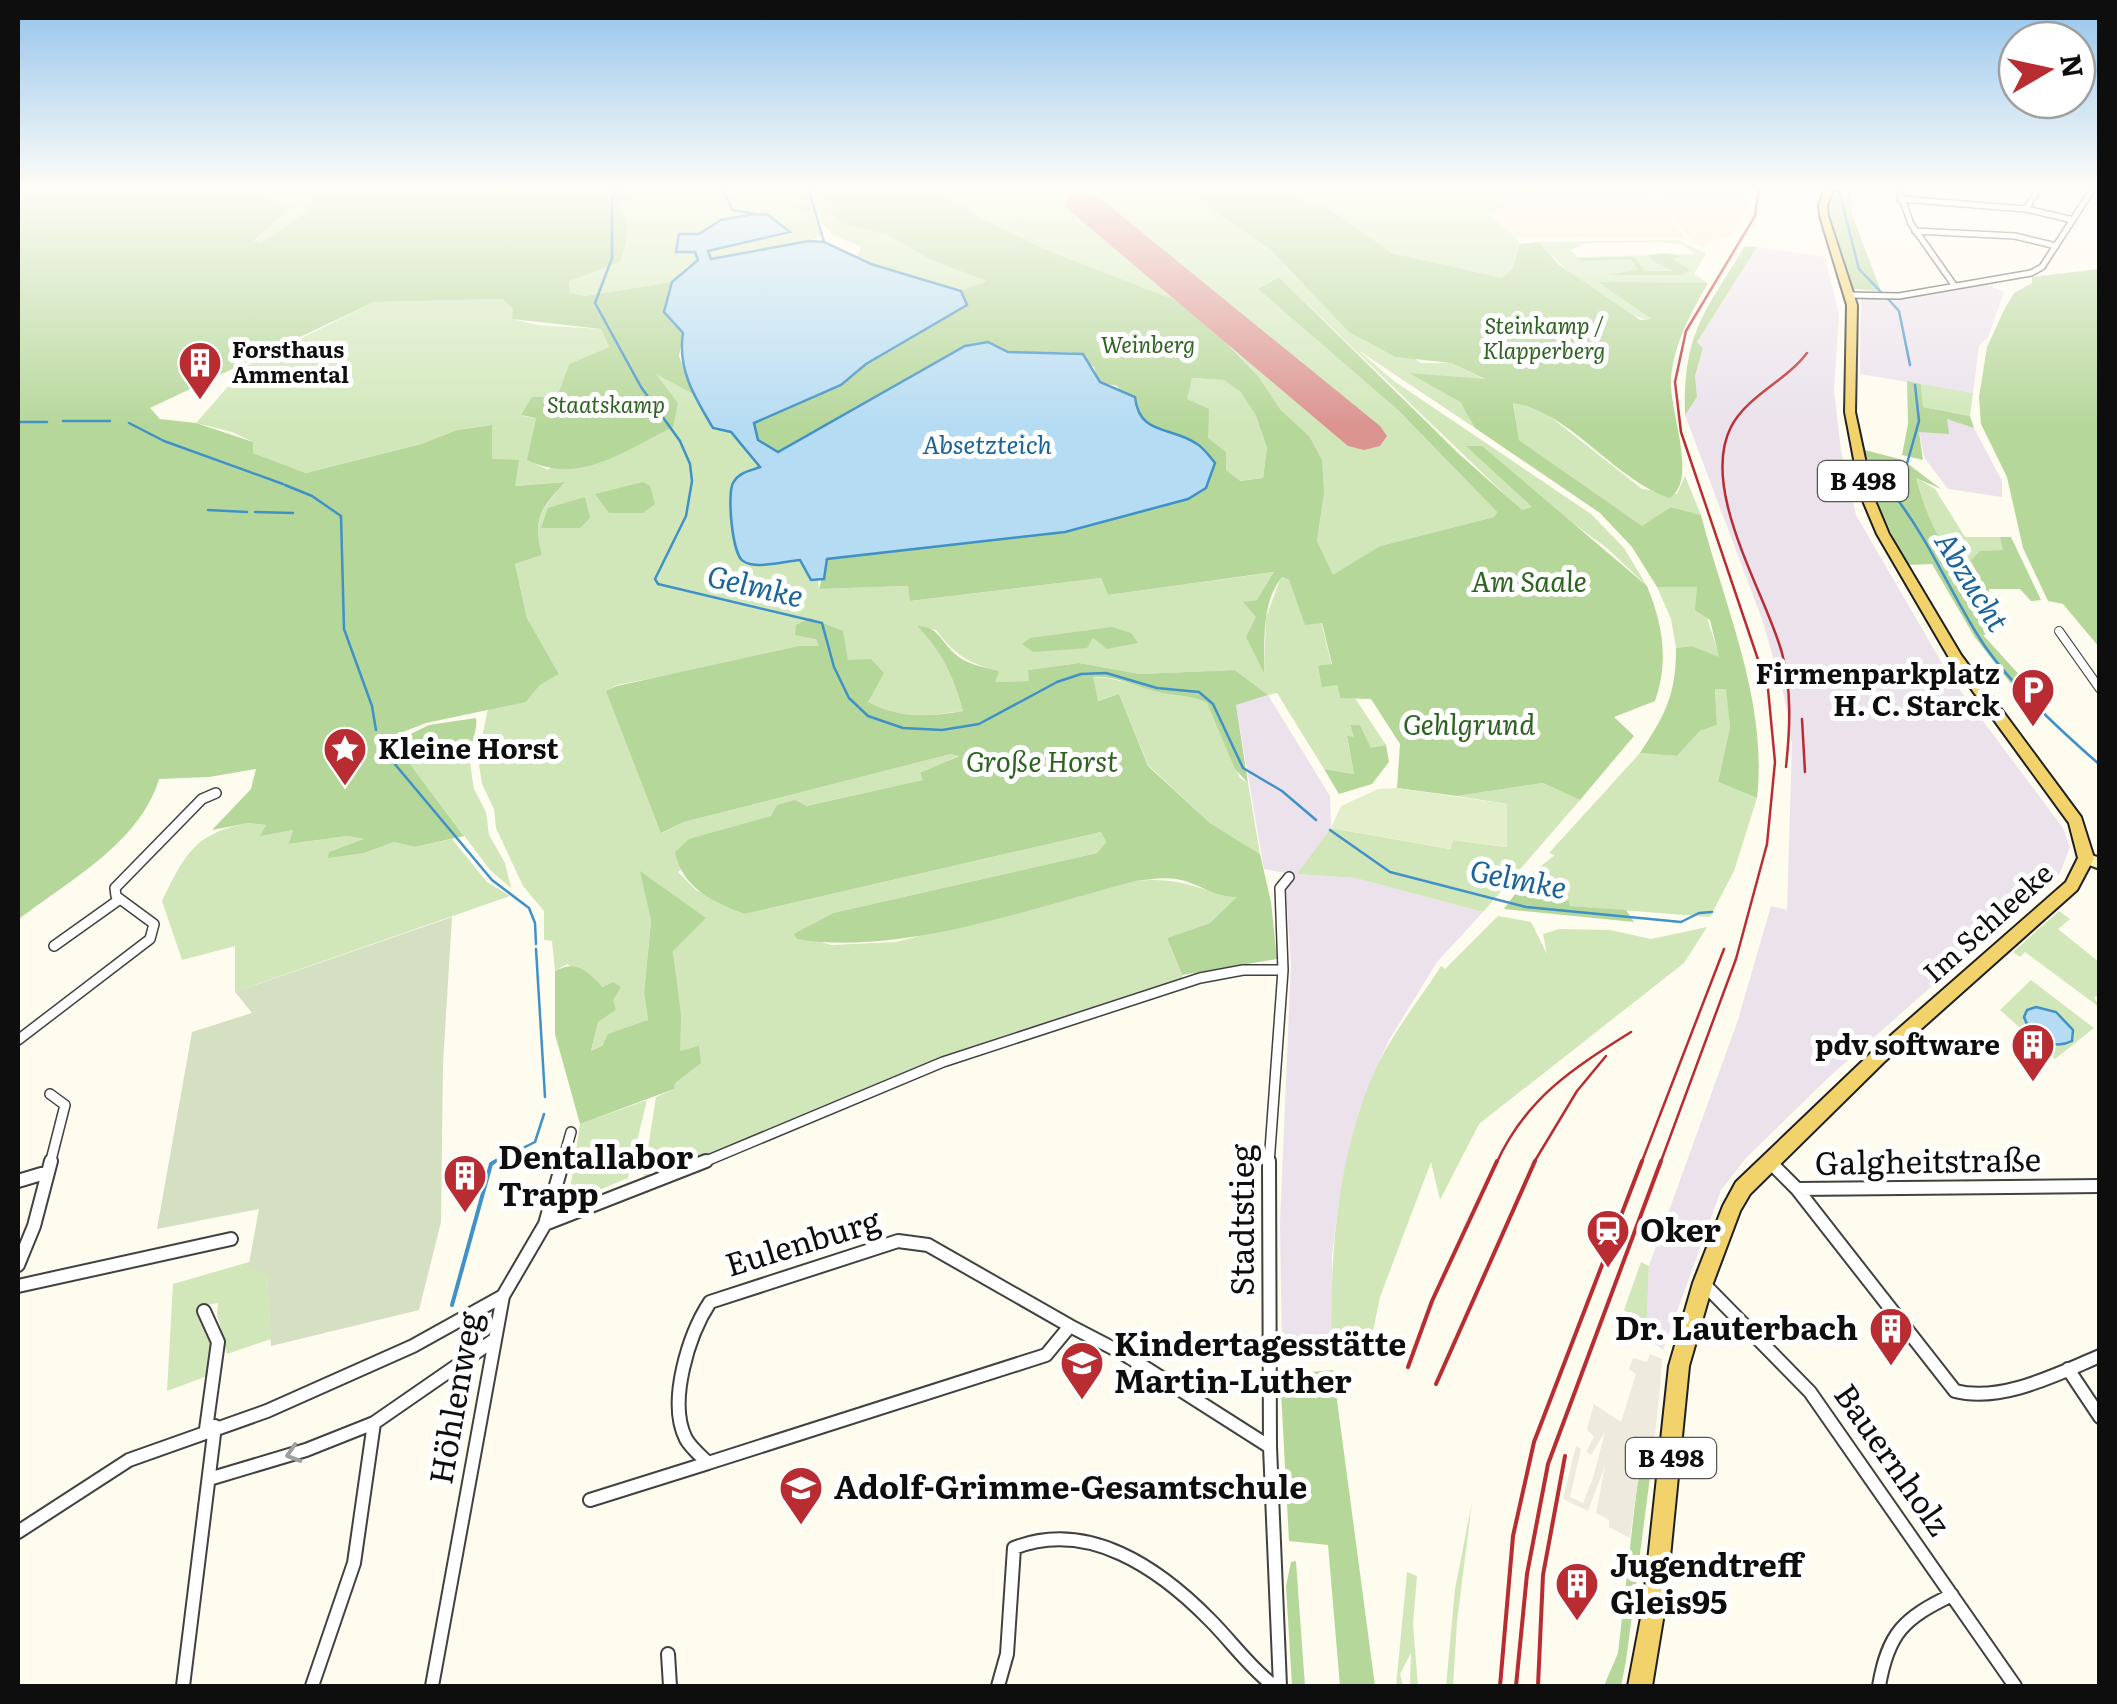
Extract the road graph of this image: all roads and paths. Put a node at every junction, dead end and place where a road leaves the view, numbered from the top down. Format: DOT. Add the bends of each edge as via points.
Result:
graph roads {
  1 [pos="1840,267"];
  2 [pos="1941,267"];
  3 [pos="2043,267"];
  4 [pos="1954,285"];
  5 [pos="1849,295"];
  6 [pos="1867,296"];
  7 [pos="1892,296"];
  8 [pos="2059,630"];
  9 [pos="2100,688"];
  10 [pos="216,792"];
  11 [pos="2092,861"];
  12 [pos="1289,877"];
  13 [pos="120,898"];
  14 [pos="54,946"];
  15 [pos="1283,970"];
  16 [pos="18,1040"];
  17 [pos="50,1094"];
  18 [pos="571,1132"];
  19 [pos="1768,1161"];
  20 [pos="48,1172"];
  21 [pos="18,1180"];
  22 [pos="2100,1186"];
  23 [pos="1797,1188"];
  24 [pos="545,1224"];
  25 [pos="231,1239"];
  26 [pos="18,1266"];
  27 [pos="1702,1283"];
  28 [pos="18,1286"];
  29 [pos="503,1296"];
  30 [pos="204,1311"];
  31 [pos="1070,1326"];
  32 [pos="494,1340"];
  33 [pos="2100,1356"];
  34 [pos="2068,1369"];
  35 [pos="2100,1417"];
  36 [pos="374,1424"];
  37 [pos="211,1428"];
  38 [pos="1270,1447"];
  39 [pos="708,1463"];
  40 [pos="210,1479"];
  41 [pos="590,1500"];
  42 [pos="18,1532"];
  43 [pos="1952,1596"];
  44 [pos="668,1654"];
  45 [pos="183,1686"];
  46 [pos="312,1686"];
  47 [pos="432,1686"];
  48 [pos="670,1686"];
  49 [pos="998,1686"];
  50 [pos="1277,1686"];
  51 [pos="1640,1686"];
  52 [pos="1879,1686"];
  53 [pos="2015,1686"];
  1 -- 5 [label="main road, Im Schleeke / B 498"];
  2 -- 4 [label="street"];
  3 -- 4 [label="street"];
  4 -- 7 [label="street"];
  5 -- 6 [label="street"];
  5 -- 11 [label="main road, Im Schleeke / B 498" via="1852,426 1874,514 1956,658 2076,820"];
  6 -- 7 [label="street"];
  8 -- 9 [label="street"];
  10 -- 13 [label="street" via="126,874 115,888"];
  11 -- 19 [label="main road, Im Schleeke / B 498"];
  12 -- 15 [label="street, Stadtstieg" via="1280,888"];
  13 -- 14 [label="street"];
  13 -- 16 [label="street" via="154,924 144,945"];
  15 -- 24 [label="street" via="1200,978 943,1062"];
  15 -- 38 [label="street, Stadtstieg" via="1269,1160"];
  17 -- 20 [label="street" via="65,1105"];
  18 -- 24 [label="street, Höhlenweg"];
  19 -- 23 [label="street, Galgheitstraße"];
  19 -- 27 [label="main road, B 498" via="1732,1206"];
  20 -- 21 [label="street"];
  20 -- 26 [label="street"];
  22 -- 23 [label="street, Galgheitstraße"];
  23 -- 34 [label="street" via="1954,1391 1975,1396"];
  24 -- 29 [label="street, Höhlenweg"];
  25 -- 28 [label="street"];
  27 -- 43 [label="street, Bauernholz" via="1810,1392"];
  27 -- 51 [label="main road, B 498" via="1679,1366"];
  29 -- 32 [label="street, Höhlenweg"];
  29 -- 37 [label="street" via="413,1346"];
  30 -- 37 [label="street" via="218,1342"];
  31 -- 38 [label="street, Eulenburg"];
  31 -- 39 [label="street" via="1046,1355"];
  31 -- 39 [label="street, Eulenburg" via="928,1245 898,1241 734,1292 710,1302 692,1328 677,1410 686,1442"];
  32 -- 36 [label="street"];
  32 -- 47 [label="street, Höhlenweg"];
  33 -- 34 [label="street"];
  34 -- 35 [label="street"];
  36 -- 40 [label="street, one-way"];
  36 -- 46 [label="street" via="354,1563"];
  37 -- 40 [label="street"];
  37 -- 42 [label="street" via="128,1460"];
  38 -- 50 [label="street, Stadtstieg"];
  39 -- 41 [label="street"];
  40 -- 45 [label="street"];
  43 -- 52 [label="street" via="1916,1611 1894,1631"];
  43 -- 53 [label="street, Bauernholz"];
  44 -- 48 [label="street"];
  49 -- 50 [label="street" via="1007,1654 1014,1548 1076,1537 1167,1584"];
}
